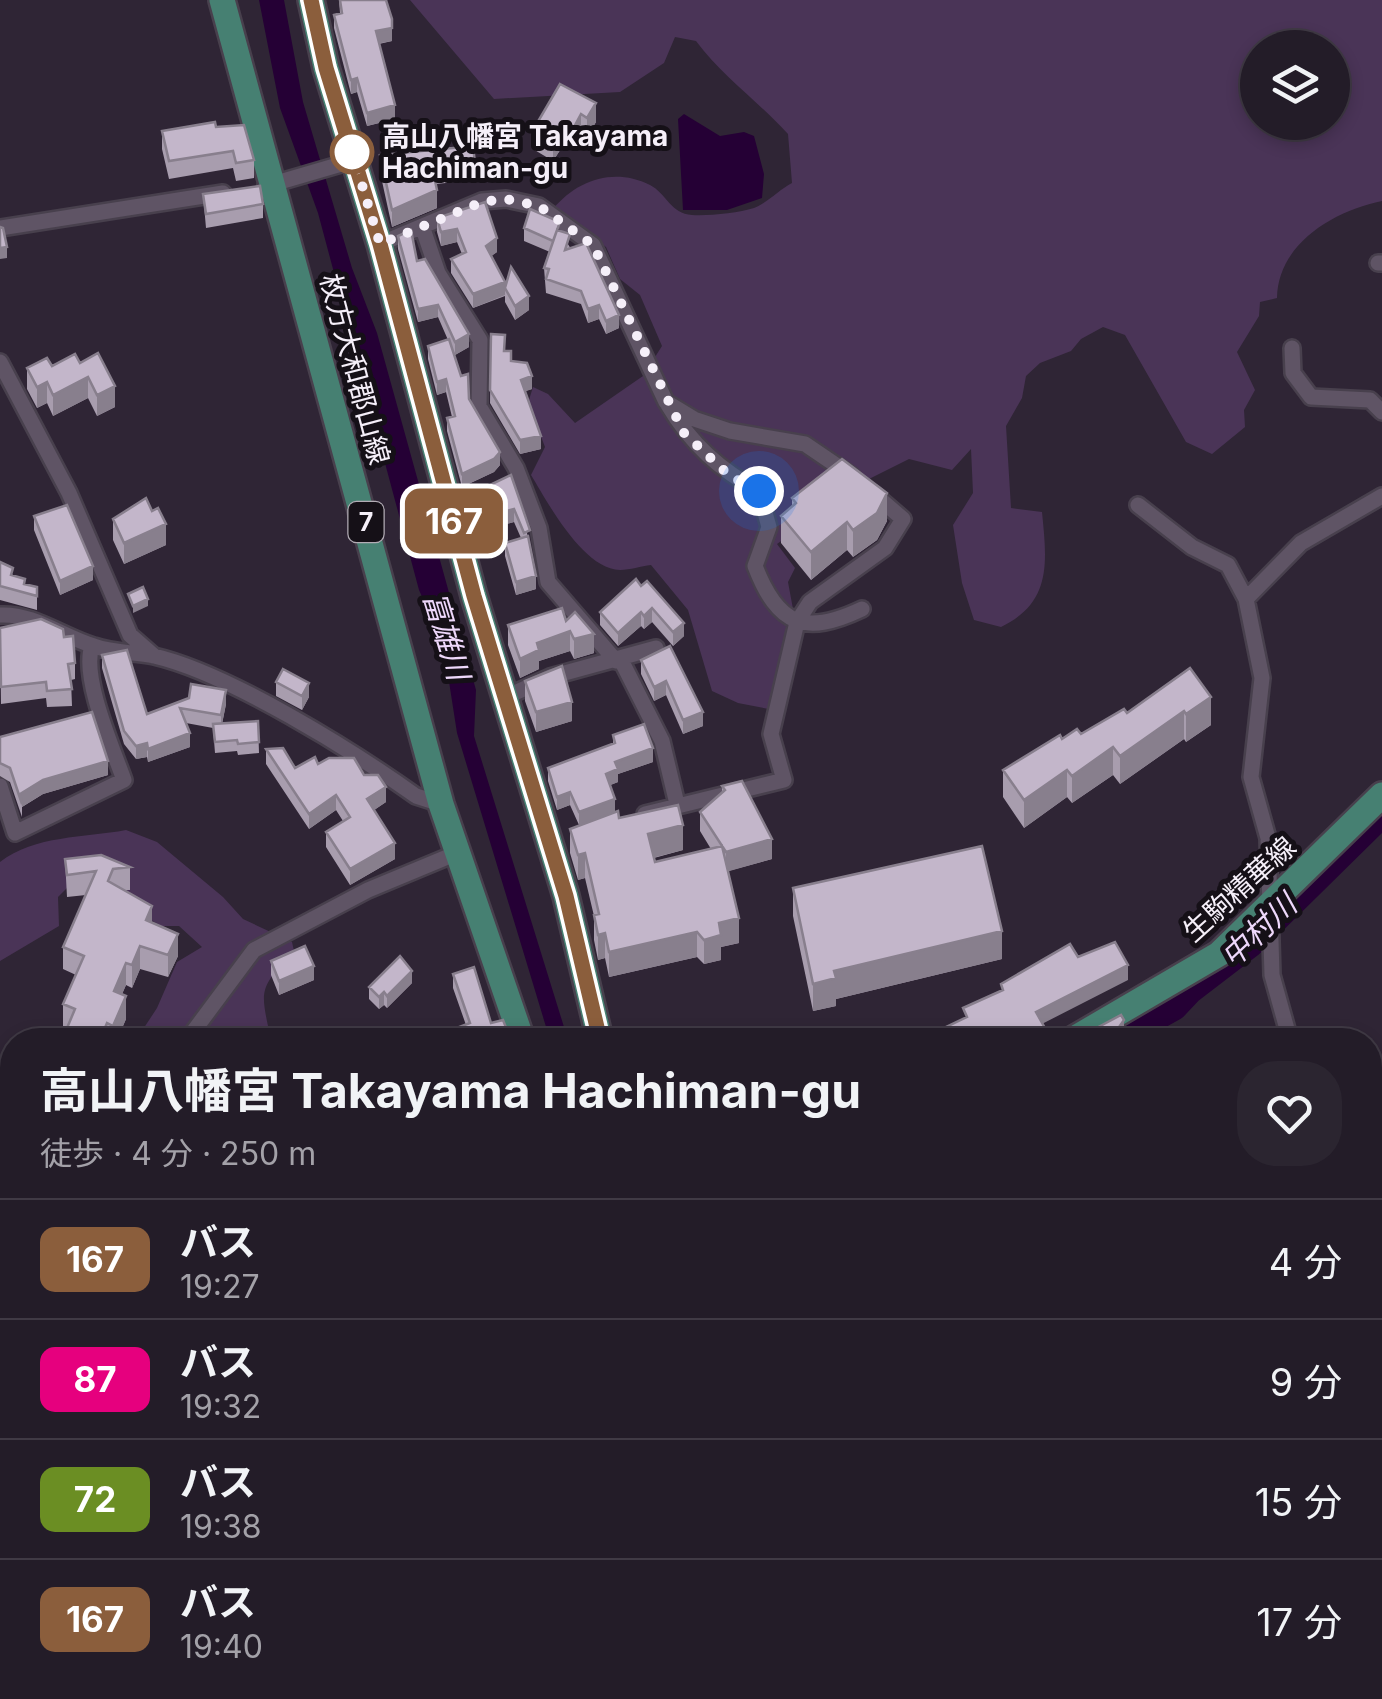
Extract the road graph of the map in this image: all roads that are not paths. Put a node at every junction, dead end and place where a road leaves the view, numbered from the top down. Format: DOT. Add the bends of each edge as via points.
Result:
graph roads {
  1 [pos="222,0"];
  2 [pos="311,0"];
  3 [pos="349,162"];
  4 [pos="277,182"];
  5 [pos="422,226"];
  6 [pos="0,228"];
  7 [pos="380,244"];
  8 [pos="1292,348"];
  9 [pos="0,362"];
  10 [pos="666,402"];
  11 [pos="1382,412"];
  12 [pos="516,468"];
  13 [pos="500,482"];
  14 [pos="1382,496"];
  15 [pos="1138,505"];
  16 [pos="1246,599"];
  17 [pos="862,609"];
  18 [pos="0,616"];
  19 [pos="797,622"];
  20 [pos="92,646"];
  21 [pos="656,648"];
  22 [pos="154,656"];
  23 [pos="618,660"];
  24 [pos="506,697"];
  25 [pos="100,712"];
  26 [pos="82,716"];
  27 [pos="0,786"];
  28 [pos="1382,795"];
  29 [pos="441,804"];
  30 [pos="677,804"];
  31 [pos="633,818"];
  32 [pos="15,832"];
  33 [pos="0,843"];
  34 [pos="457,853"];
  35 [pos="1269,916"];
  36 [pos="196,1028"];
  37 [pos="518,1028"];
  38 [pos="597,1028"];
  39 [pos="1093,1028"];
  40 [pos="1287,1028"];
  1 -- 4 [label="main road, 枚方大和郡山線 / 7"];
  2 -- 3 [label="main road, 枚方大和郡山線"];
  3 -- 4 [label="street"];
  3 -- 7 [label="main road, 枚方大和郡山線"];
  4 -- 6 [label="street"];
  4 -- 29 [label="main road, 枚方大和郡山線 / 7"];
  5 -- 7 [label="street"];
  5 -- 10 [label="street" via="482,202 539,206 593,245"];
  5 -- 12 [label="street" via="438,273 480,340 479,406"];
  7 -- 24 [label="main road, 枚方大和郡山線" via="458,500"];
  8 -- 11 [label="street" via="1293,373 1311,396 1370,400"];
  9 -- 22 [label="street" via="69,493 130,635"];
  10 -- 19 [label="street" via="684,433 711,459 759,491 768,528 754,566 776,608"];
  10 -- 19 [label="street" via="730,431 805,444 903,519 886,548 810,602"];
  12 -- 13 [label="street"];
  12 -- 23 [label="street" via="539,528 548,582"];
  14 -- 16 [label="street" via="1300,543"];
  15 -- 16 [label="street" via="1192,547 1228,564"];
  16 -- 35 [label="street" via="1262,678 1251,766 1268,838"];
  17 -- 19 [label="street" via="827,626"];
  18 -- 20 [label="street" via="26,619"];
  19 -- 30 [label="street" via="770,734 784,780"];
  20 -- 22 [label="street"];
  20 -- 25 [label="street"];
  21 -- 23 [label="street"];
  22 -- 29 [label="street" via="280,712 416,796"];
  23 -- 24 [label="street" via="550,677"];
  23 -- 30 [label="street" via="662,740"];
  24 -- 38 [label="main road, 枚方大和郡山線" via="558,843"];
  25 -- 26 [label="street"];
  25 -- 32 [label="street" via="124,780"];
  27 -- 32 [label="street"];
  28 -- 35 [label="main road, 生駒精華線"];
  29 -- 34 [label="main road, 枚方大和郡山線 / 7"];
  30 -- 31 [label="street"];
  32 -- 33 [label="street"];
  34 -- 36 [label="street" via="254,950"];
  34 -- 37 [label="main road, 枚方大和郡山線 / 7"];
  35 -- 39 [label="main road, 生駒精華線" via="1219,954"];
  35 -- 40 [label="street"];
}
